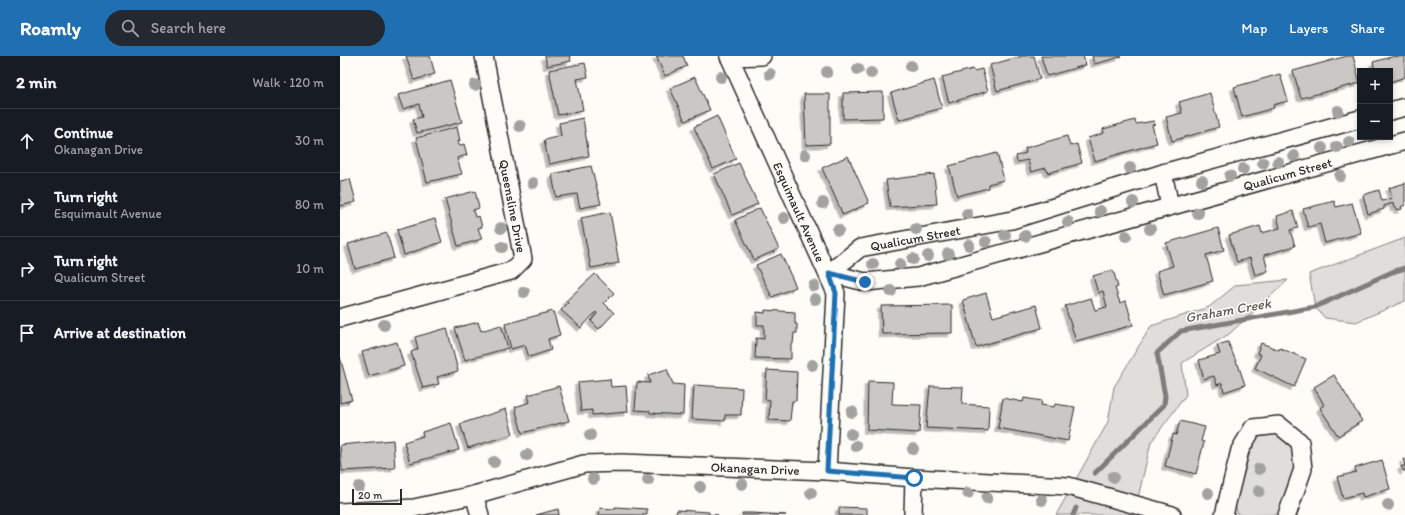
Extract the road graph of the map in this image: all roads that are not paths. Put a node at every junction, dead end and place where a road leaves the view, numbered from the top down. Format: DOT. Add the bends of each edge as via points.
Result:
graph roads {
  1 [pos="484,56"];
  2 [pos="729,56"];
  3 [pos="762,56"];
  4 [pos="1405,107"];
  5 [pos="1393,110"];
  6 [pos="1357,120"];
  7 [pos="1405,142"];
  8 [pos="1163,172"];
  9 [pos="1170,206"];
  10 [pos="829,273"];
  11 [pos="340,318"];
  12 [pos="827,471"];
  13 [pos="914,478"];
  14 [pos="474,495"];
  15 [pos="340,512"];
  16 [pos="480,515"];
  17 [pos="912,515"];
  18 [pos="1172,515"];
  19 [pos="1224,515"];
  20 [pos="1287,515"];
  1 -- 11 [label="street, Queensline Drive" via="523,259 511,270"];
  2 -- 3 [label="street"];
  2 -- 10 [label="street, Esquimault Avenue"];
  4 -- 5 [label="street"];
  6 -- 8 [label="street, Qualicum Street"];
  7 -- 9 [label="street, Qualicum Street"];
  8 -- 9 [label="street"];
  8 -- 10 [label="street, Qualicum Street" via="1012,220 860,248"];
  9 -- 10 [label="street, Qualicum Street" via="918,277 865,282"];
  10 -- 12 [label="street, Esquimault Avenue" via="836,293"];
  12 -- 13 [label="street, Okanagan Drive"];
  12 -- 14 [label="street, Okanagan Drive" via="622,463 584,464"];
  13 -- 17 [label="street"];
  13 -- 18 [label="street, Okanagan Drive" via="1068,486"];
  14 -- 15 [label="street, Okanagan Drive" via="414,508"];
  14 -- 16 [label="street"];
  19 -- 20 [label="street" via="1240,450 1253,428 1279,425 1300,442 1303,469"];
}
